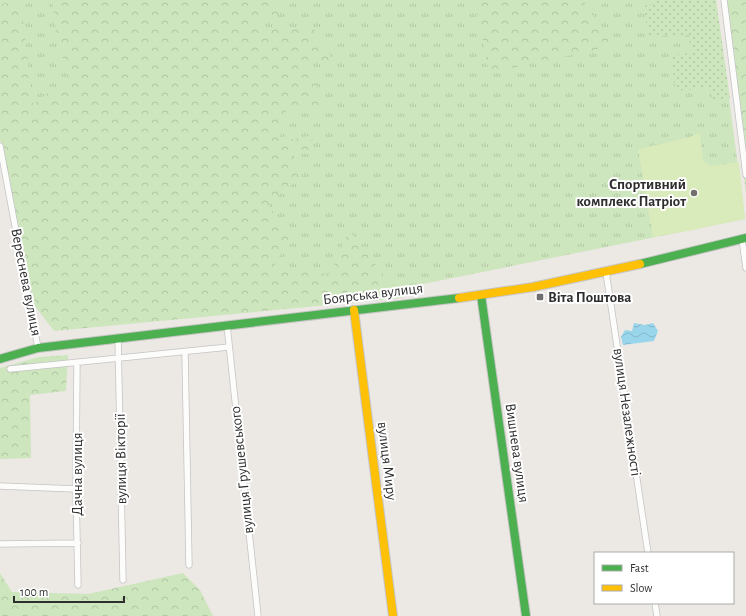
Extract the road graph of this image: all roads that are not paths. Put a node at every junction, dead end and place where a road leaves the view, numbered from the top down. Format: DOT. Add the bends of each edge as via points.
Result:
graph roads {
  1 [pos="724,0"];
  2 [pos="0,146"];
  3 [pos="746,175"];
  4 [pos="744,238"];
  5 [pos="746,268"];
  6 [pos="606,272"];
  7 [pos="481,295"];
  8 [pos="354,310"];
  9 [pos="227,325"];
  10 [pos="118,338"];
  11 [pos="229,347"];
  12 [pos="38,348"];
  13 [pos="185,352"];
  14 [pos="119,358"];
  15 [pos="0,359"];
  16 [pos="77,362"];
  17 [pos="10,369"];
  18 [pos="0,486"];
  19 [pos="76,489"];
  20 [pos="78,543"];
  21 [pos="0,544"];
  22 [pos="648,552"];
  23 [pos="189,565"];
  24 [pos="123,580"];
  25 [pos="78,585"];
  26 [pos="655,604"];
  27 [pos="258,616"];
  28 [pos="393,616"];
  29 [pos="526,616"];
  30 [pos="657,616"];
  1 -- 3 [label="street"];
  2 -- 12 [label="street, Вереснева вулиця"];
  4 -- 5 [label="street"];
  4 -- 6 [label="street, Боярська вулиця"];
  6 -- 7 [label="street, Боярська вулиця"];
  6 -- 22 [label="street, вулиця Незалежності"];
  7 -- 8 [label="street, Боярська вулиця"];
  7 -- 29 [label="street, Вишнева вулиця"];
  8 -- 9 [label="street, Боярська вулиця"];
  8 -- 28 [label="street, вулиця Миру"];
  9 -- 10 [label="street, Боярська вулиця"];
  9 -- 11 [label="street, вулиця Грушевського"];
  10 -- 12 [label="street, Боярська вулиця"];
  10 -- 14 [label="street, вулиця Вікторії"];
  11 -- 13 [label="street"];
  11 -- 27 [label="street, вулиця Грушевського"];
  12 -- 15 [label="street, Боярська вулиця"];
  13 -- 14 [label="street"];
  13 -- 23 [label="street"];
  14 -- 16 [label="street"];
  14 -- 24 [label="street, вулиця Вікторії"];
  16 -- 17 [label="street"];
  16 -- 19 [label="street, Дачна вулиця"];
  18 -- 19 [label="street"];
  19 -- 20 [label="street, Дачна вулиця"];
  20 -- 21 [label="street"];
  20 -- 25 [label="street, Дачна вулиця"];
  26 -- 30 [label="street"];
}
